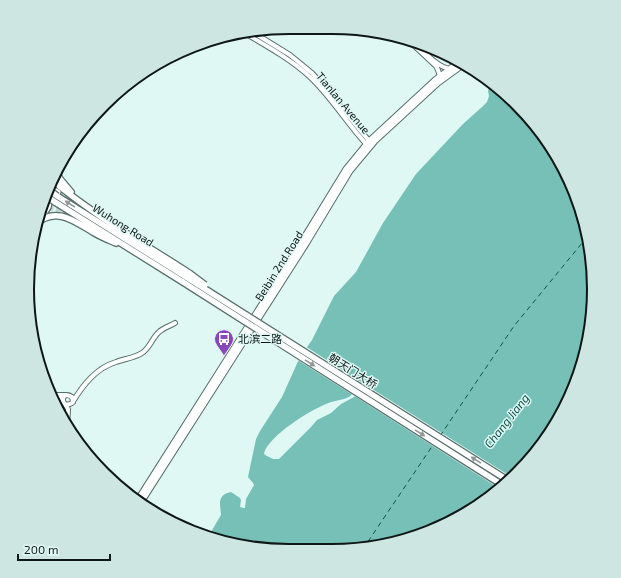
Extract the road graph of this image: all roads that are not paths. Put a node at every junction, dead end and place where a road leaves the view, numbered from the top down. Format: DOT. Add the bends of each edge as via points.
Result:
graph roads {
  1 [pos="258,36"];
  2 [pos="251,37"];
  3 [pos="418,49"];
  4 [pos="424,51"];
  5 [pos="455,65"];
  6 [pos="459,68"];
  7 [pos="450,69"];
  8 [pos="440,76"];
  9 [pos="369,144"];
  10 [pos="59,178"];
  11 [pos="55,186"];
  12 [pos="53,191"];
  13 [pos="58,194"];
  14 [pos="52,195"];
  15 [pos="91,210"];
  16 [pos="45,218"];
  17 [pos="132,250"];
  18 [pos="186,277"];
  19 [pos="175,323"];
  20 [pos="82,388"];
  21 [pos="57,395"];
  22 [pos="68,395"];
  23 [pos="58,397"];
  24 [pos="72,402"];
  25 [pos="64,403"];
  26 [pos="68,415"];
  27 [pos="68,417"];
  28 [pos="503,478"];
  29 [pos="498,482"];
  30 [pos="140,496"];
  31 [pos="144,498"];
  1 -- 9 [label="street, Tianlan Avenue" via="290,55 312,73"];
  2 -- 9 [label="street, Tianlan Avenue" via="309,76"];
  3 -- 8 [label="street" via="436,66"];
  4 -- 7 [label="street" via="438,64"];
  5 -- 7 [label="main road, Beibin 2nd Road"];
  6 -- 9 [label="main road, Beibin 2nd Road"];
  7 -- 8 [label="main road, Beibin 2nd Road"];
  8 -- 9 [label="main road, Beibin 2nd Road"];
  9 -- 30 [label="main road, Beibin 2nd Road" via="346,169"];
  9 -- 31 [label="main road, Beibin 2nd Road"];
  10 -- 15 [label="highway"];
  11 -- 13 [label="highway"];
  12 -- 13 [label="highway, Wuhong Road, bridge"];
  13 -- 14 [label="highway, Wuhong Road, bridge"];
  13 -- 15 [label="highway"];
  13 -- 17 [label="highway, Wuhong Road"];
  18 -- 13 [label="highway, Wuhong Road, one-way"];
  15 -- 18 [label="highway"];
  16 -- 17 [label="highway" via="67,217"];
  17 -- 18 [label="highway, Wuhong Road"];
  28 -- 18 [label="highway, 朝天门大桥, one-way, bridge"];
  18 -- 29 [label="highway, 朝天门大桥, one-way, bridge"];
  19 -- 20 [label="street" via="160,331 143,353 102,368"];
  20 -- 22 [label="street" via="75,395"];
  20 -- 24 [label="street"];
  21 -- 22 [label="street"];
  22 -- 24 [label="street" via="73,398"];
  22 -- 25 [label="street" via="64,398"];
  23 -- 25 [label="street"];
  24 -- 25 [label="street" via="68,405"];
  24 -- 27 [label="street"];
  25 -- 26 [label="street" via="68,409"];
}
